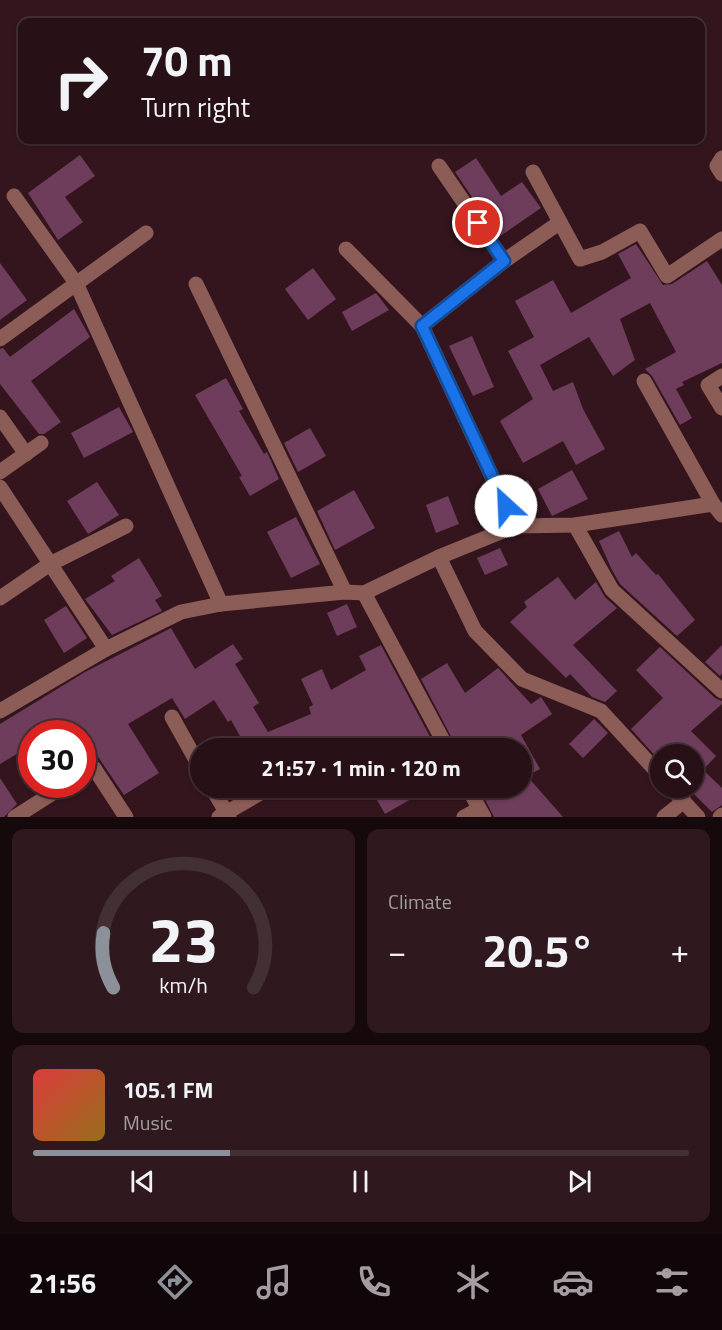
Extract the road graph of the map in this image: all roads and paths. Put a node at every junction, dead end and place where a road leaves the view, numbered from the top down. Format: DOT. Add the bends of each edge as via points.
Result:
graph roads {
  1 [pos="722,158"];
  2 [pos="439,166"];
  3 [pos="533,172"];
  4 [pos="722,174"];
  5 [pos="14,196"];
  6 [pos="559,223"];
  7 [pos="146,233"];
  8 [pos="722,239"];
  9 [pos="346,249"];
  10 [pos="504,261"];
  11 [pos="76,283"];
  12 [pos="196,284"];
  13 [pos="422,326"];
  14 [pos="0,339"];
  15 [pos="722,376"];
  16 [pos="644,381"];
  17 [pos="722,408"];
  18 [pos="0,417"];
  19 [pos="41,443"];
  20 [pos="26,454"];
  21 [pos="0,472"];
  22 [pos="0,487"];
  23 [pos="717,509"];
  24 [pos="574,525"];
  25 [pos="126,526"];
  26 [pos="515,526"];
  27 [pos="439,556"];
  28 [pos="50,564"];
  29 [pos="345,592"];
  30 [pos="364,593"];
  31 [pos="0,598"];
  32 [pos="221,604"];
  33 [pos="106,650"];
  34 [pos="722,691"];
  35 [pos="0,711"];
  36 [pos="171,717"];
  37 [pos="442,738"];
  38 [pos="190,750"];
  39 [pos="650,765"];
  40 [pos="96,771"];
  41 [pos="45,798"];
  42 [pos="217,798"];
  43 [pos="253,798"];
  44 [pos="473,798"];
  45 [pos="681,798"];
  46 [pos="684,801"];
  47 [pos="481,813"];
  48 [pos="225,816"];
  49 [pos="15,817"];
  50 [pos="126,817"];
  51 [pos="464,817"];
  52 [pos="664,817"];
  53 [pos="698,817"];
  1 -- 4 [label="street" via="717,166"];
  2 -- 10 [label="street"];
  3 -- 6 [label="street"];
  5 -- 11 [label="street"];
  6 -- 8 [label="street" via="580,259 640,231 667,276"];
  6 -- 10 [label="street"];
  7 -- 11 [label="street"];
  9 -- 13 [label="street"];
  10 -- 13 [label="street"];
  11 -- 14 [label="street"];
  11 -- 32 [label="street"];
  12 -- 29 [label="street"];
  13 -- 26 [label="street"];
  15 -- 17 [label="street" via="708,385"];
  16 -- 23 [label="street"];
  18 -- 20 [label="street"];
  19 -- 20 [label="street"];
  20 -- 21 [label="street"];
  22 -- 28 [label="street"];
  23 -- 24 [label="street"];
  24 -- 26 [label="street"];
  24 -- 34 [label="street" via="612,590"];
  25 -- 28 [label="street"];
  26 -- 27 [label="street"];
  27 -- 30 [label="street"];
  27 -- 39 [label="street" via="475,631 522,679 601,711"];
  28 -- 31 [label="street"];
  28 -- 33 [label="street"];
  29 -- 30 [label="street"];
  29 -- 32 [label="street"];
  30 -- 37 [label="street"];
  32 -- 33 [label="street" via="181,612"];
  33 -- 35 [label="street"];
  36 -- 38 [label="street"];
  40 -- 50 [label="street"];
  41 -- 49 [label="street"];
  42 -- 48 [label="street"];
  43 -- 48 [label="street"];
  44 -- 47 [label="street"];
  45 -- 46 [label="street"];
  46 -- 52 [label="street"];
  46 -- 53 [label="street"];
  47 -- 51 [label="street"];
}
